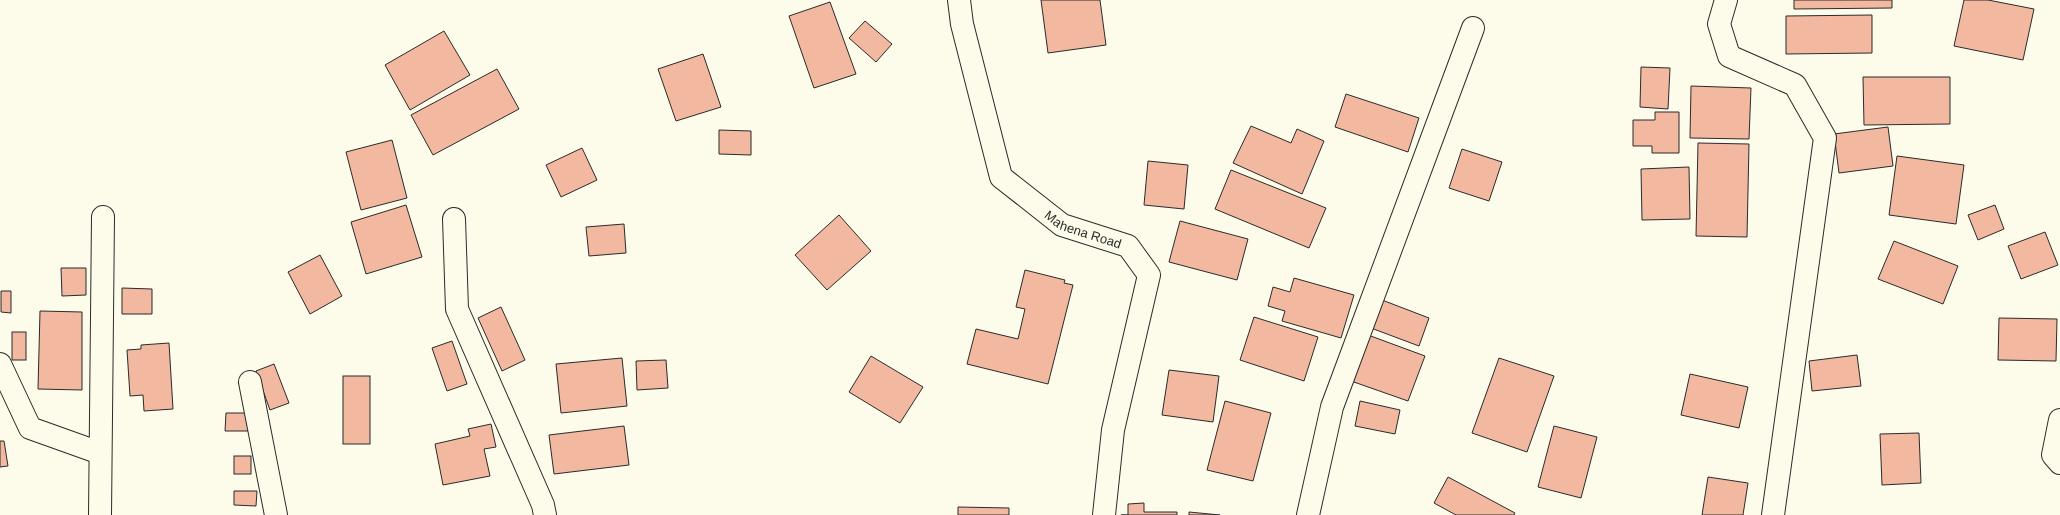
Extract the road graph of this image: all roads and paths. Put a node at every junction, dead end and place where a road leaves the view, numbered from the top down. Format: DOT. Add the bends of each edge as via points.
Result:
graph roads {
  1 [pos="959,0"];
  2 [pos="1726,0"];
  3 [pos="1473,28"];
  4 [pos="103,217"];
  5 [pos="454,219"];
  6 [pos="0,364"];
  7 [pos="250,382"];
  8 [pos="2060,420"];
  9 [pos="100,453"];
  10 [pos="2060,463"];
  11 [pos="100,515"];
  12 [pos="276,515"];
  13 [pos="545,515"];
  14 [pos="1104,515"];
  15 [pos="1308,515"];
  16 [pos="1773,515"];
  1 -- 14 [label="street, Mahena Road" via="962,24 1002,177 1062,225 1128,246 1149,275 1113,430"];
  2 -- 16 [label="street" via="1719,24 1729,56 1795,85 1825,138"];
  3 -- 15 [label="street" via="1332,407"];
  4 -- 9 [label="street"];
  5 -- 13 [label="street" via="456,309"];
  6 -- 9 [label="street" via="30,428"];
  7 -- 12 [label="street"];
  8 -- 10 [label="street" via="2053,455"];
  9 -- 11 [label="street"];
}
